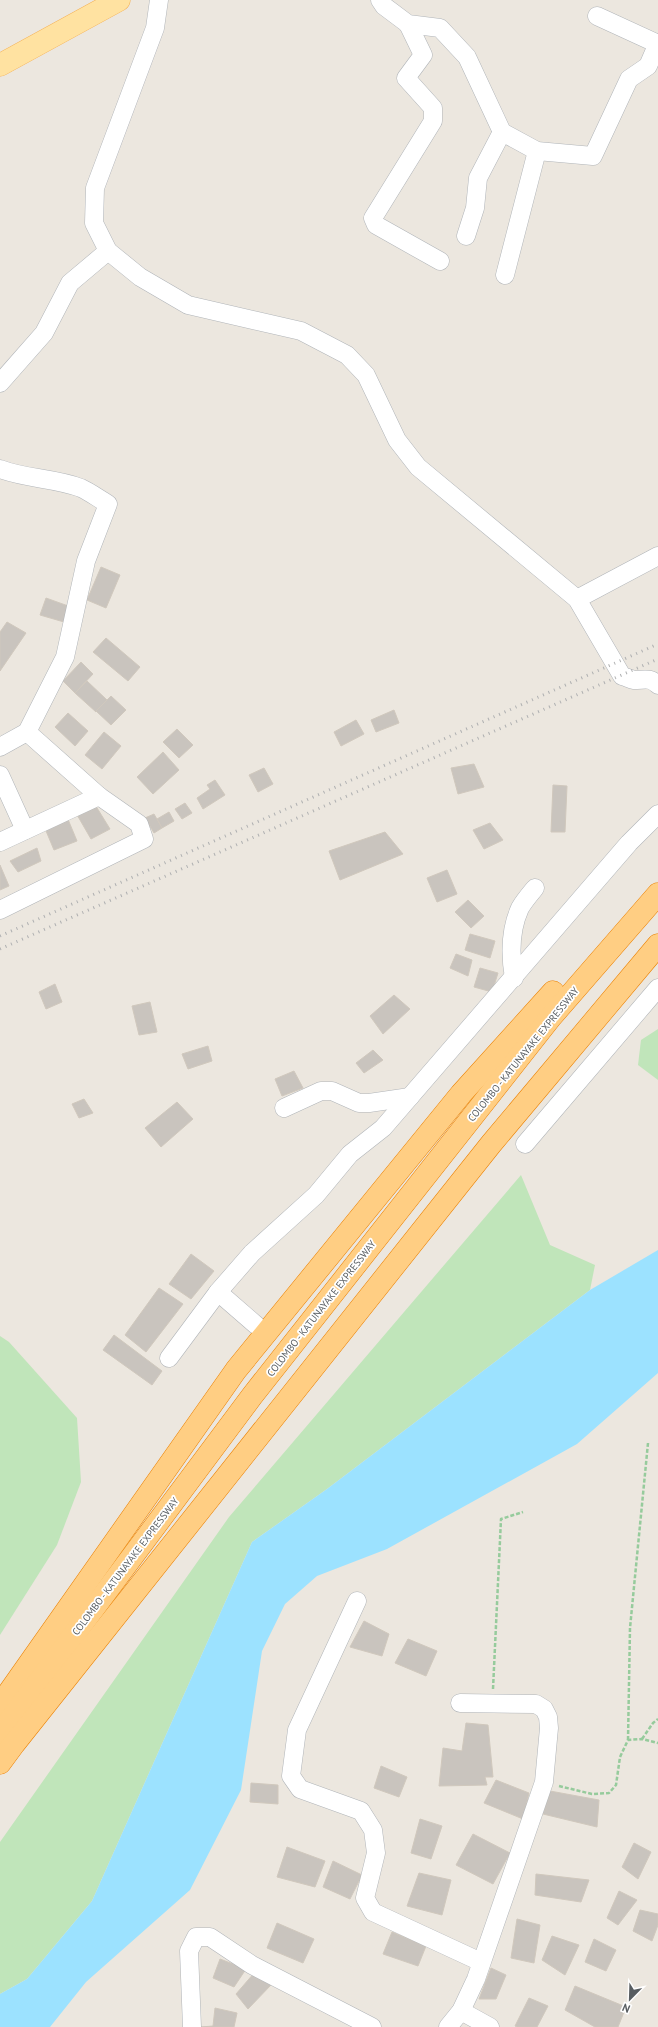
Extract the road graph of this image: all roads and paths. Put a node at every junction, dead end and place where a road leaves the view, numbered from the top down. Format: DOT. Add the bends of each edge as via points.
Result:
graph roads {
  1 [pos="119,0"];
  2 [pos="159,0"];
  3 [pos="380,0"];
  4 [pos="597,16"];
  5 [pos="408,24"];
  6 [pos="658,44"];
  7 [pos="0,65"];
  8 [pos="502,132"];
  9 [pos="537,151"];
  10 [pos="466,236"];
  11 [pos="108,251"];
  12 [pos="440,261"];
  13 [pos="505,275"];
  14 [pos="0,383"];
  15 [pos="0,469"];
  16 [pos="658,556"];
  17 [pos="577,599"];
  18 [pos="658,685"];
  19 [pos="27,732"];
  20 [pos="0,747"];
  21 [pos="0,775"];
  22 [pos="99,796"];
  23 [pos="658,814"];
  24 [pos="25,830"];
  25 [pos="0,842"];
  26 [pos="535,888"];
  27 [pos="658,893"];
  28 [pos="0,910"];
  29 [pos="614,943"];
  30 [pos="658,945"];
  31 [pos="514,978"];
  32 [pos="658,988"];
  33 [pos="545,1001"];
  34 [pos="410,1097"];
  35 [pos="284,1108"];
  36 [pos="525,1144"];
  37 [pos="218,1292"];
  38 [pos="256,1325"];
  39 [pos="169,1358"];
  40 [pos="648,1443"];
  41 [pos="523,1512"];
  42 [pos="357,1601"];
  43 [pos="0,1692"];
  44 [pos="460,1703"];
  45 [pos="493,1703"];
  46 [pos="0,1705"];
  47 [pos="658,1719"];
  48 [pos="0,1721"];
  49 [pos="0,1734"];
  50 [pos="642,1739"];
  51 [pos="628,1740"];
  52 [pos="658,1743"];
  53 [pos="0,1763"];
  54 [pos="544,1782"];
  55 [pos="481,1962"];
  56 [pos="461,2011"];
  57 [pos="192,2027"];
  58 [pos="372,2027"];
  59 [pos="448,2027"];
  60 [pos="490,2027"];
  1 -- 7 [label="main road"];
  2 -- 11 [label="street" via="155,28 96,188 94,224"];
  3 -- 5 [label="street"];
  4 -- 6 [label="street"];
  5 -- 8 [label="street" via="440,28 467,57"];
  5 -- 12 [label="street" via="423,55 406,78 433,108 434,121 373,218 376,225"];
  6 -- 9 [label="street" via="648,66 629,79 594,156"];
  8 -- 9 [label="street"];
  8 -- 10 [label="street" via="478,178 476,208"];
  9 -- 13 [label="street"];
  11 -- 14 [label="street" via="70,283 44,333"];
  11 -- 17 [label="street" via="140,277 188,305 301,331 347,355 366,375 397,440 418,467"];
  15 -- 19 [label="street" via="14,475 36,477 81,488 108,504 86,561 65,657"];
  16 -- 17 [label="street"];
  17 -- 18 [label="street" via="622,676 634,680 646,678"];
  19 -- 20 [label="street"];
  19 -- 22 [label="street"];
  21 -- 24 [label="street"];
  22 -- 24 [label="street"];
  22 -- 28 [label="street" via="139,824 144,839"];
  23 -- 31 [label="street" via="629,843"];
  24 -- 25 [label="street"];
  26 -- 31 [label="street" via="520,908 513,933 511,956"];
  27 -- 29 [label="highway, COLOMBO - KATUNAYAKE EXPRESSWAY"];
  27 -- 33 [label="highway" via="572,972"];
  29 -- 48 [label="highway" via="523,1041 248,1379"];
  29 -- 49 [label="highway, COLOMBO - KATUNAYAKE EXPRESSWAY" via="551,1016 252,1396"];
  30 -- 53 [label="highway" via="491,1144"];
  31 -- 34 [label="street"];
  32 -- 36 [label="street"];
  33 -- 38 [label="highway" via="454,1087 360,1193"];
  33 -- 46 [label="highway" via="461,1094 236,1370"];
  34 -- 35 [label="street" via="359,1103 332,1091 321,1091"];
  34 -- 37 [label="street" via="383,1128 350,1154 316,1195 252,1253"];
  37 -- 38 [label="street"];
  37 -- 39 [label="street"];
  38 -- 43 [label="highway" via="44,1618"];
  40 -- 51 [label="path" via="630,1628"];
  41 -- 45 [label="path" via="501,1519"];
  42 -- 55 [label="street" via="298,1730 291,1776 300,1789 361,1811 373,1830 376,1853 364,1898 373,1912"];
  44 -- 45 [label="street"];
  45 -- 54 [label="street" via="536,1704 544,1709 549,1728"];
  47 -- 50 [label="path"];
  50 -- 51 [label="path"];
  50 -- 52 [label="path"];
  51 -- 54 [label="path" via="620,1757 616,1785 609,1793 592,1794"];
  54 -- 55 [label="street"];
  55 -- 56 [label="street"];
  56 -- 59 [label="street"];
  56 -- 60 [label="street"];
  57 -- 58 [label="street" via="189,1951 196,1937 210,1937 252,1965"];
}
